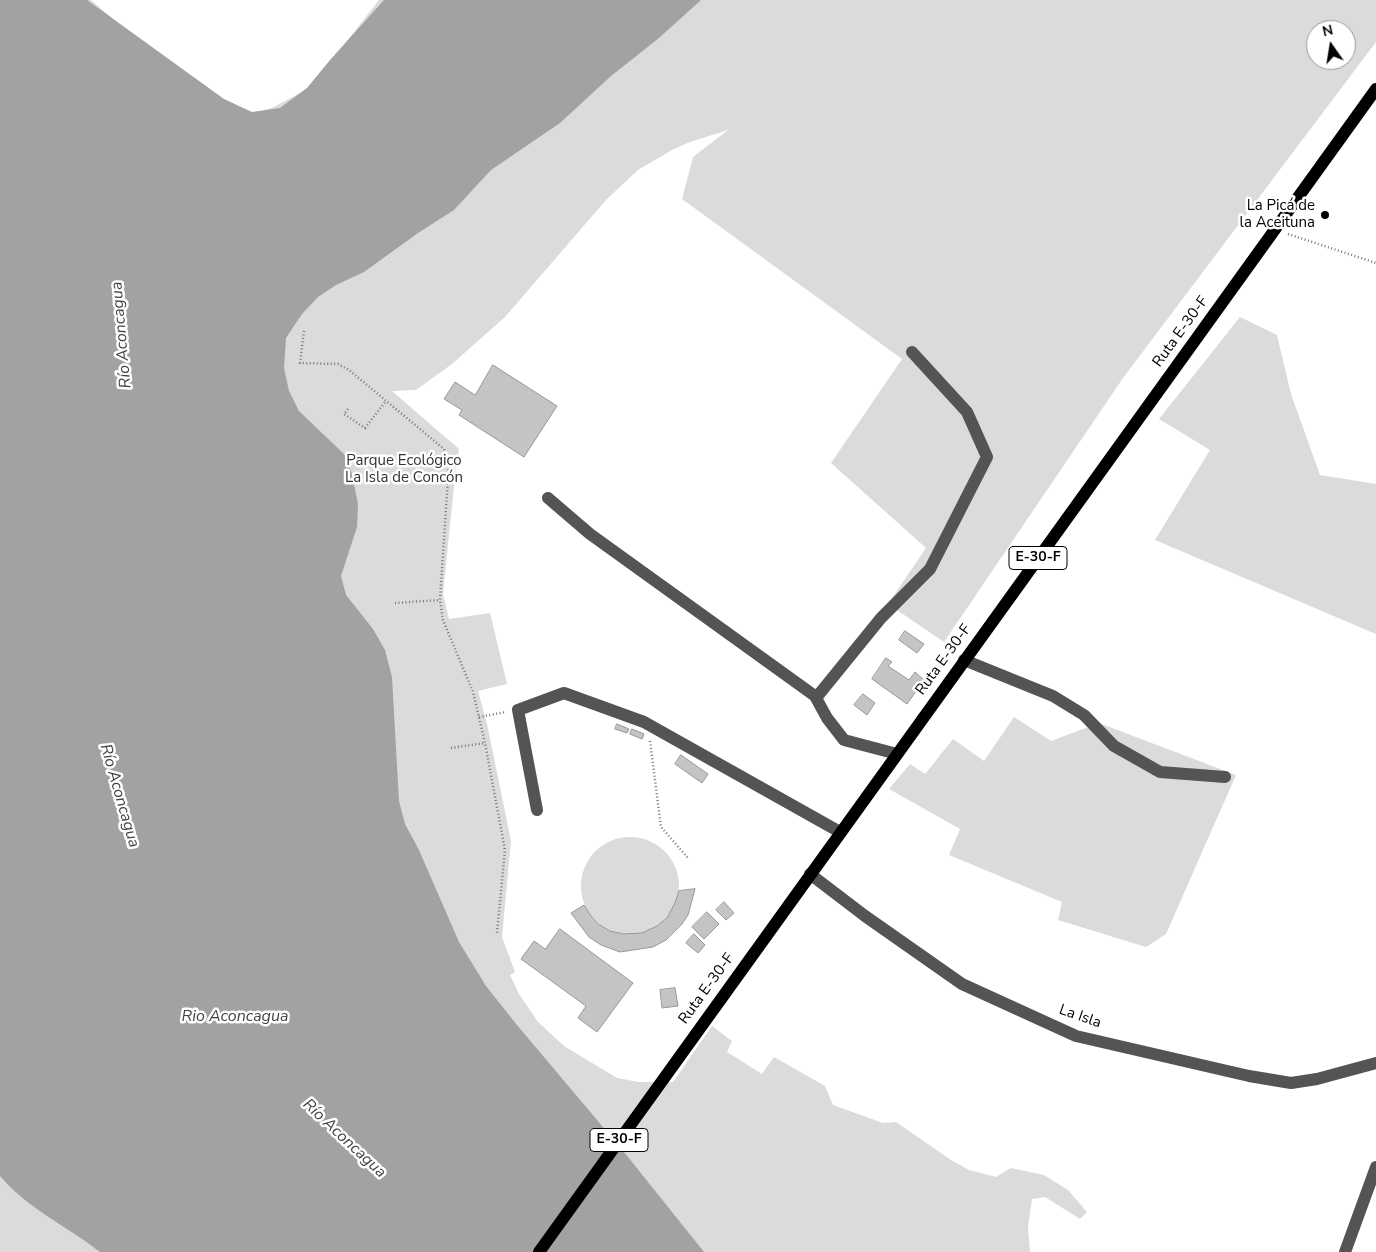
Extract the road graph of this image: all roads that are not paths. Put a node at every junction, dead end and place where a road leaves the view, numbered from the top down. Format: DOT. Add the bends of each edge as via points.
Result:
graph roads {
  1 [pos="1376,89"];
  2 [pos="912,352"];
  3 [pos="548,498"];
  4 [pos="964,660"];
  5 [pos="816,698"];
  6 [pos="896,754"];
  7 [pos="1225,777"];
  8 [pos="537,810"];
  9 [pos="840,832"];
  10 [pos="810,874"];
  11 [pos="1376,1063"];
  12 [pos="1376,1167"];
  13 [pos="539,1252"];
  14 [pos="1344,1252"];
  1 -- 4 [label="main road, Ruta E-30-F / E-30-F"];
  2 -- 5 [label="street" via="967,412 987,457 930,570 881,618"];
  3 -- 5 [label="street" via="590,534"];
  4 -- 6 [label="main road, Ruta E-30-F / E-30-F"];
  4 -- 7 [label="street" via="1053,696 1084,715 1114,746 1160,772"];
  5 -- 6 [label="street" via="844,740"];
  6 -- 9 [label="main road, Ruta E-30-F / E-30-F"];
  8 -- 9 [label="street" via="518,710 564,694 648,724"];
  9 -- 10 [label="main road, Ruta E-30-F / E-30-F"];
  10 -- 11 [label="street, La Isla" via="962,984 1076,1036 1290,1083"];
  10 -- 13 [label="main road, Ruta E-30-F / E-30-F"];
  12 -- 14 [label="street"];
}
